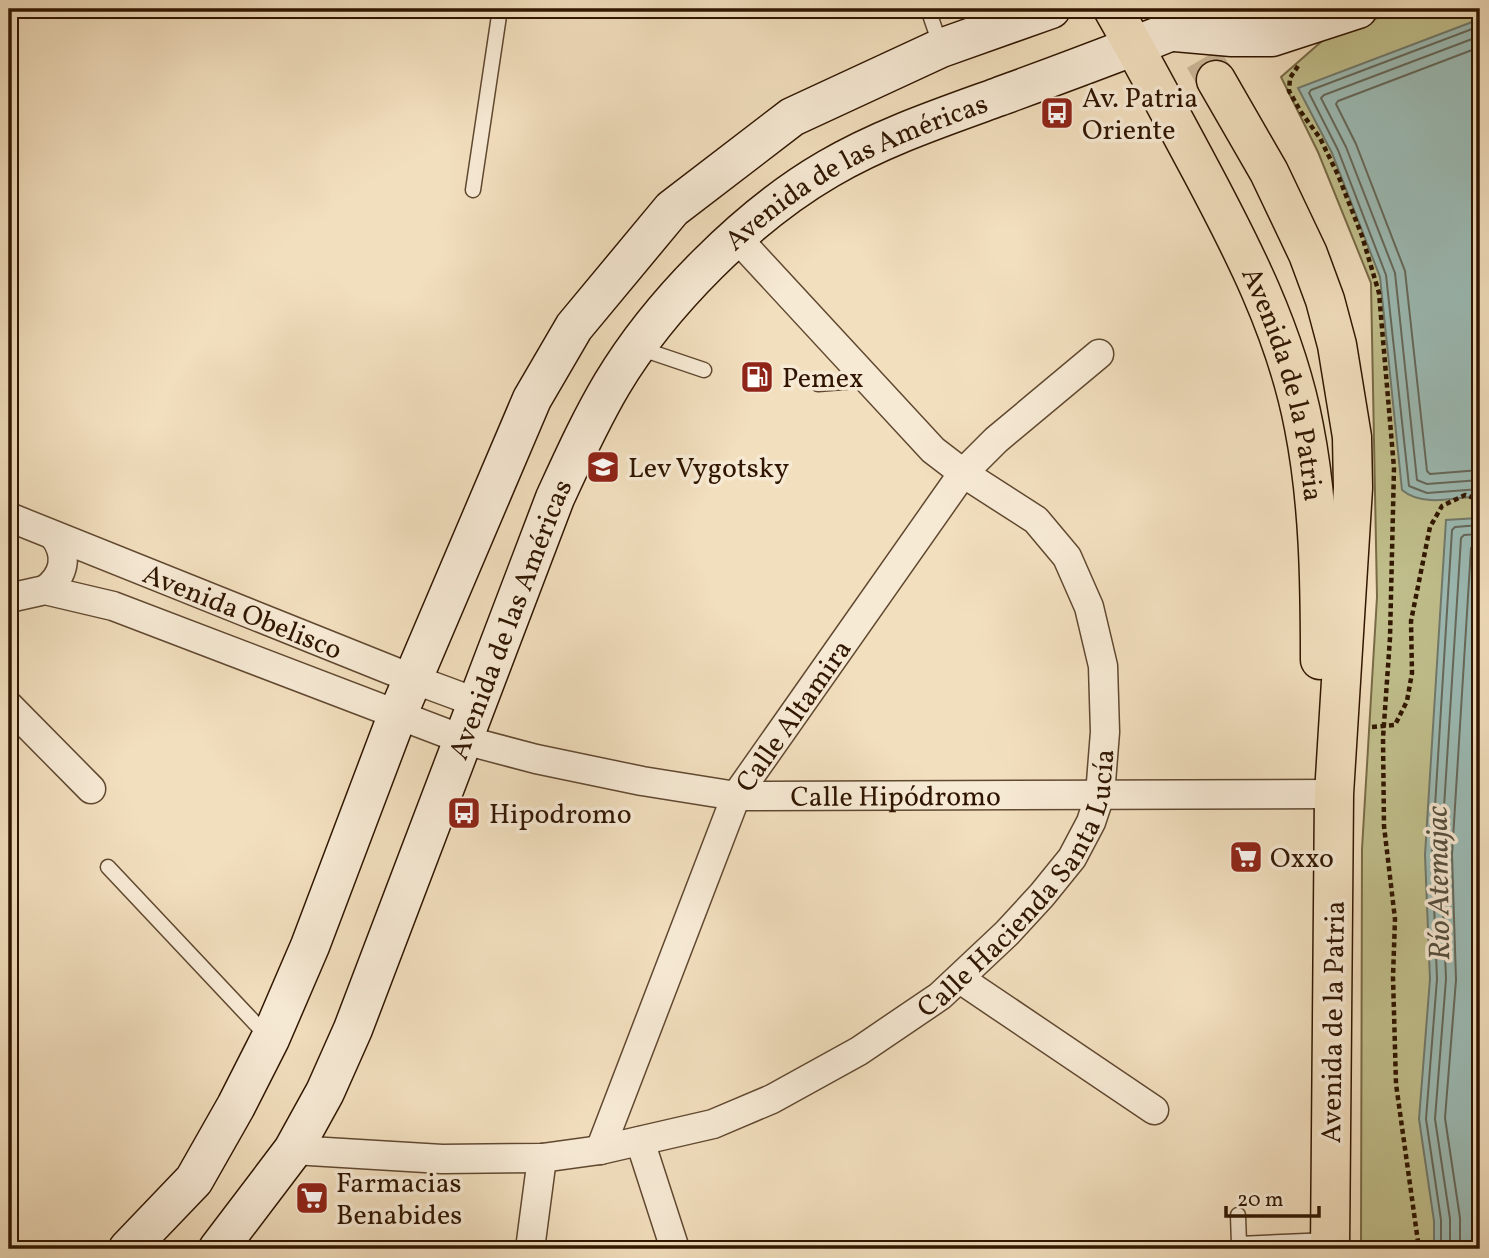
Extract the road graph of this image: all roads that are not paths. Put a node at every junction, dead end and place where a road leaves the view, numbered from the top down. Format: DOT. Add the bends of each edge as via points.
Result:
graph roads {
  1 [pos="500,9"];
  2 [pos="928,9"];
  3 [pos="1051,9"];
  4 [pos="1113,9"];
  5 [pos="1225,9"];
  6 [pos="1358,9"];
  7 [pos="1173,31"];
  8 [pos="1134,45"];
  9 [pos="941,48"];
  10 [pos="1216,80"];
  11 [pos="473,190"];
  12 [pos="737,238"];
  13 [pos="638,347"];
  14 [pos="1099,354"];
  15 [pos="704,369"];
  16 [pos="868,380"];
  17 [pos="817,384"];
  18 [pos="963,473"];
  19 [pos="9,517"];
  20 [pos="54,536"];
  21 [pos="46,590"];
  22 [pos="9,598"];
  23 [pos="413,679"];
  24 [pos="478,703"];
  25 [pos="9,706"];
  26 [pos="397,716"];
  27 [pos="464,740"];
  28 [pos="91,789"];
  29 [pos="1334,794"];
  30 [pos="1100,795"];
  31 [pos="736,796"];
  32 [pos="108,867"];
  33 [pos="960,979"];
  34 [pos="270,1039"];
  35 [pos="1154,1110"];
  36 [pos="640,1142"];
  37 [pos="293,1150"];
  38 [pos="600,1150"];
  39 [pos="542,1158"];
  40 [pos="1238,1215"];
  41 [pos="1330,1244"];
  42 [pos="1239,1247"];
  43 [pos="128,1249"];
  44 [pos="218,1249"];
  45 [pos="530,1249"];
  46 [pos="675,1249"];
  1 -- 11 [label="lane"];
  2 -- 9 [label="lane"];
  3 -- 9 [label="main road"];
  4 -- 8 [label="main road, Avenida de la Patria"];
  5 -- 7 [label="main road, Avenida de las Américas"];
  6 -- 7 [label="main road" via="1272,37"];
  7 -- 8 [label="main road, Avenida de las Américas"];
  8 -- 12 [label="main road, Avenida de las Américas" via="871,146 787,196"];
  8 -- 29 [label="main road, Avenida de la Patria" via="1241,246 1286,357 1304,427 1314,496 1321,695"];
  9 -- 23 [label="main road" via="792,117 672,209 574,327 532,399"];
  10 -- 29 [label="main road, Avenida de la Patria" via="1296,229 1325,300 1337,345 1352,436 1353,488"];
  12 -- 13 [label="main road, Avenida de las Américas" via="688,285"];
  12 -- 16 [label="street, Calle Hacienda Santa Lucía"];
  13 -- 15 [label="lane"];
  13 -- 24 [label="main road, Avenida de las Américas" via="592,419 555,498"];
  14 -- 18 [label="street, Calle Altamira"];
  16 -- 17 [label="lane"];
  16 -- 18 [label="street, Calle Hacienda Santa Lucía" via="933,450"];
  18 -- 30 [label="street, Calle Hacienda Santa Lucía" via="1036,520 1067,557 1089,607 1103,666 1105,732"];
  18 -- 31 [label="street, Calle Altamira"];
  19 -- 20 [label="street, Avenida Obelisco"];
  20 -- 21 [label="street" via="64,564 61,575"];
  20 -- 23 [label="street, Avenida Obelisco"];
  21 -- 22 [label="street, Avenida Obelisco"];
  21 -- 26 [label="street, Avenida Obelisco" via="113,606"];
  23 -- 24 [label="street, Avenida Obelisco"];
  23 -- 26 [label="main road"];
  24 -- 27 [label="main road, Avenida de las Américas"];
  25 -- 28 [label="street"];
  26 -- 27 [label="street, Avenida Obelisco"];
  26 -- 34 [label="main road"];
  27 -- 31 [label="street, Calle Hipódromo" via="642,781"];
  27 -- 37 [label="main road, Avenida de las Américas" via="353,1029 326,1092"];
  29 -- 30 [label="street, Calle Hipódromo"];
  29 -- 41 [label="main road, Avenida de la Patria"];
  30 -- 31 [label="street, Calle Hipódromo"];
  30 -- 33 [label="street, Calle Hacienda Santa Lucía" via="1072,858"];
  31 -- 38 [label="street, Calle Altamira"];
  32 -- 34 [label="lane"];
  33 -- 35 [label="street"];
  33 -- 36 [label="street, Calle Hacienda Santa Lucía" via="859,1051 772,1099 713,1124"];
  34 -- 43 [label="main road" via="194,1180"];
  36 -- 38 [label="street, Calle Hacienda Santa Lucía"];
  36 -- 46 [label="street"];
  37 -- 39 [label="street, Calle Hacienda Santa Lucía" via="442,1159"];
  37 -- 44 [label="main road, Avenida de las Américas"];
  38 -- 39 [label="street, Calle Hacienda Santa Lucía"];
  39 -- 45 [label="street"];
  40 -- 42 [label="lane"];
  41 -- 42 [label="lane"];
}
